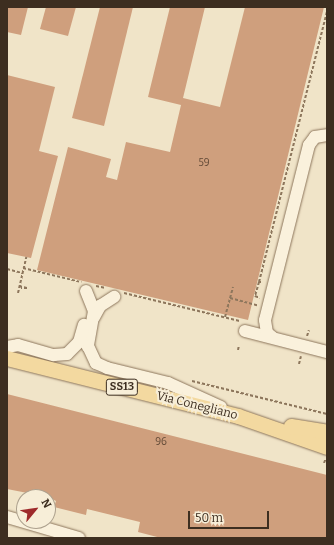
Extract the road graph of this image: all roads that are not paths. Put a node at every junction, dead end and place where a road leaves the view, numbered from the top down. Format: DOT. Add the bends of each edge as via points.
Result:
graph roads {
  1 [pos="327,135"];
  2 [pos="113,292"];
  3 [pos="262,316"];
  4 [pos="94,317"];
  5 [pos="272,338"];
  6 [pos="7,347"];
  7 [pos="327,352"];
  8 [pos="7,358"];
  9 [pos="242,417"];
  10 [pos="327,432"];
  11 [pos="327,447"];
  12 [pos="7,517"];
  13 [pos="79,538"];
  1 -- 3 [label="lane" via="315,137 309,145"];
  2 -- 4 [label="lane"];
  3 -- 5 [label="lane" via="267,333"];
  3 -- 5 [label="lane" via="258,326 245,331"];
  4 -- 6 [label="lane" via="91,299 85,287 87,311 82,336 73,350 67,354 54,355 18,345"];
  4 -- 9 [label="lane" via="88,346 93,359 101,366 168,383"];
  5 -- 7 [label="lane"];
  8 -- 9 [label="main road, Via Conegliano / SS13"];
  9 -- 10 [label="main road, Via Conegliano / SS13"];
  9 -- 11 [label="main road, Via Conegliano / SS13"];
  12 -- 13 [label="lane"];
}
